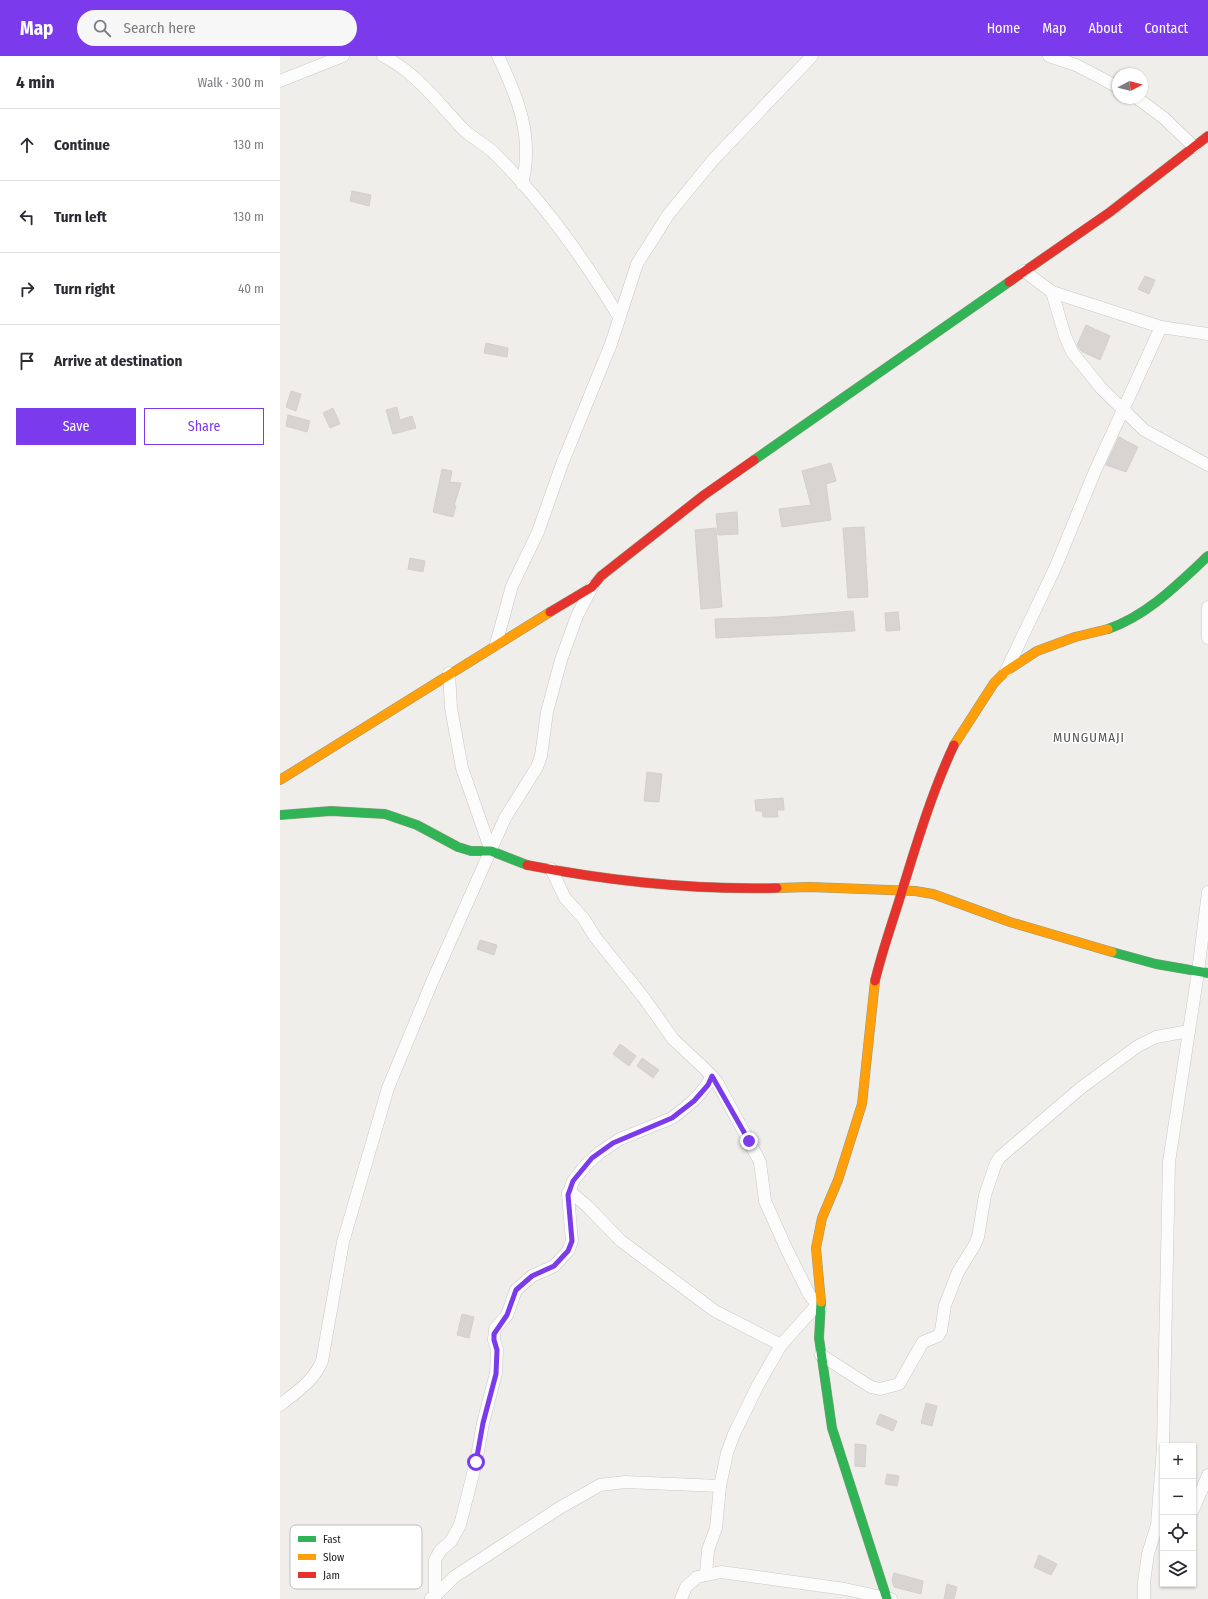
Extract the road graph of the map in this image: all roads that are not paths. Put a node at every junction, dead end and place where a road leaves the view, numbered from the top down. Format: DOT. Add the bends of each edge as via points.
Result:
graph roads {
  1 [pos="343,56"];
  2 [pos="384,56"];
  3 [pos="498,56"];
  4 [pos="812,56"];
  5 [pos="1049,56"];
  6 [pos="280,81"];
  7 [pos="1112,84"];
  8 [pos="1145,104"];
  9 [pos="1208,136"];
  10 [pos="1194,147"];
  11 [pos="522,184"];
  12 [pos="1024,271"];
  13 [pos="1052,292"];
  14 [pos="619,317"];
  15 [pos="1161,327"];
  16 [pos="1208,334"];
  17 [pos="1122,410"];
  18 [pos="1208,465"];
  19 [pos="1208,556"];
  20 [pos="592,588"];
  21 [pos="1208,607"];
  22 [pos="1208,614"];
  23 [pos="1208,638"];
  24 [pos="496,644"];
  25 [pos="1005,672"];
  26 [pos="449,673"];
  27 [pos="280,780"];
  28 [pos="280,815"];
  29 [pos="491,851"];
  30 [pos="551,869"];
  31 [pos="902,892"];
  32 [pos="1208,892"];
  33 [pos="1203,973"];
  34 [pos="1189,1031"];
  35 [pos="712,1076"];
  36 [pos="568,1193"];
  37 [pos="818,1307"];
  38 [pos="781,1345"];
  39 [pos="821,1355"];
  40 [pos="280,1405"];
  41 [pos="1208,1475"];
  42 [pos="720,1486"];
  43 [pos="1196,1503"];
  44 [pos="706,1574"];
  45 [pos="432,1598"];
  46 [pos="888,1598"];
  47 [pos="681,1599"];
  48 [pos="1144,1599"];
  1 -- 6 [label="street"];
  2 -- 11 [label="street" via="399,64 433,94 464,130 494,153"];
  3 -- 11 [label="street" via="521,108 526,130 525,173"];
  4 -- 14 [label="street" via="714,160 668,215 637,264"];
  5 -- 7 [label="street" via="1076,65"];
  8 -- 10 [label="street"];
  9 -- 10 [label="street"];
  10 -- 12 [label="street" via="1110,212"];
  11 -- 14 [label="street" via="566,236"];
  12 -- 13 [label="street"];
  12 -- 20 [label="street" via="704,495 601,576"];
  13 -- 15 [label="street"];
  13 -- 17 [label="street" via="1072,352"];
  14 -- 24 [label="street" via="611,344 562,464 538,532 512,586"];
  15 -- 16 [label="street"];
  15 -- 17 [label="street"];
  17 -- 18 [label="street" via="1144,430"];
  17 -- 25 [label="street" via="1056,566"];
  19 -- 25 [label="street" via="1163,598 1117,626 1075,637 1037,651"];
  20 -- 24 [label="street"];
  20 -- 29 [label="street" via="577,616 561,660 547,712 537,767 509,810"];
  21 -- 22 [label="street"];
  22 -- 23 [label="street"];
  24 -- 26 [label="street"];
  25 -- 31 [label="street" via="984,695 956,740 932,796"];
  26 -- 27 [label="street"];
  26 -- 29 [label="street" via="451,708 459,755"];
  28 -- 29 [label="street" via="310,811 374,812 417,825 458,847 471,851"];
  29 -- 30 [label="street" via="526,865"];
  29 -- 40 [label="street" via="388,1088 343,1242 322,1361 318,1371 305,1385"];
  30 -- 31 [label="street" via="572,874 680,886 810,887"];
  30 -- 35 [label="street" via="565,898 584,919 594,937 673,1038"];
  31 -- 33 [label="street" via="933,894 1010,922 1122,955"];
  31 -- 37 [label="street" via="876,973 862,1104 843,1165 818,1231 816,1248 821,1297"];
  32 -- 33 [label="street"];
  33 -- 34 [label="street"];
  34 -- 39 [label="street" via="1156,1036 1138,1046 1082,1087 1000,1157 985,1195 976,1242 958,1272 945,1305 941,1331 938,1336 923,1342 899,1384 880,1389 871,1387"];
  34 -- 48 [label="street" via="1169,1162 1162,1447 1157,1526 1148,1554"];
  35 -- 36 [label="street" via="708,1085 694,1101 672,1118 620,1139 592,1158 573,1181"];
  35 -- 37 [label="street" via="760,1162 765,1201 771,1216 798,1274"];
  36 -- 38 [label="street" via="572,1193 580,1200 621,1241 715,1311"];
  36 -- 45 [label="street" via="572,1241 568,1251 554,1266 528,1279 516,1290 507,1315 494,1334 497,1350 496,1374 476,1462 460,1525 435,1560"];
  37 -- 38 [label="street"];
  37 -- 39 [label="street"];
  38 -- 42 [label="street" via="758,1384 734,1434"];
  39 -- 46 [label="street" via="832,1428"];
  41 -- 43 [label="street"];
  42 -- 44 [label="street" via="716,1528 708,1550"];
  42 -- 45 [label="street" via="625,1482 600,1485 561,1507 454,1577"];
  44 -- 46 [label="street" via="739,1573 766,1579 845,1588"];
  44 -- 47 [label="street" via="697,1577 686,1587"];
}
